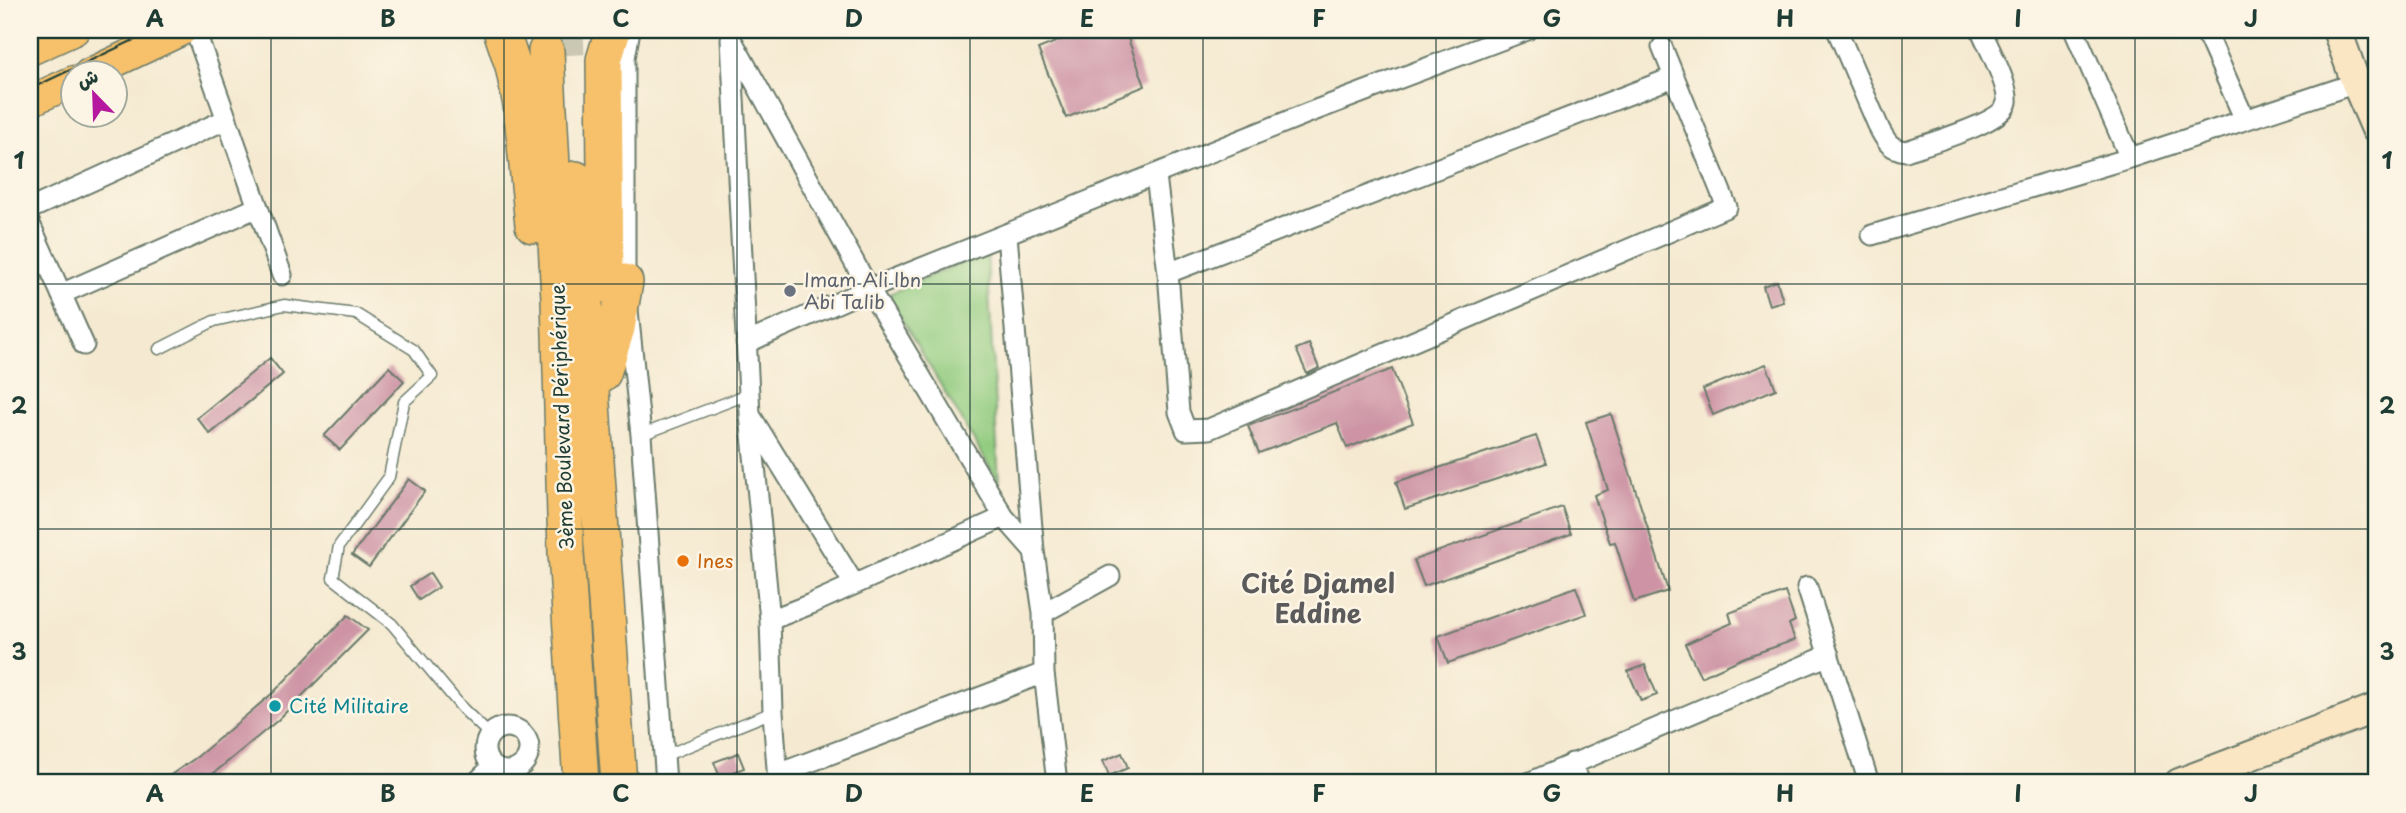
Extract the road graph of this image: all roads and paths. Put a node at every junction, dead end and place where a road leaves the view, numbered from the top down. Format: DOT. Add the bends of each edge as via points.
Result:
graph roads {
  1 [pos="74,30"];
  2 [pos="182,30"];
  3 [pos="195,30"];
  4 [pos="501,30"];
  5 [pos="612,30"];
  6 [pos="630,30"];
  7 [pos="1527,30"];
  8 [pos="1837,30"];
  9 [pos="1981,30"];
  10 [pos="2074,30"];
  11 [pos="2205,30"];
  12 [pos="2337,30"];
  13 [pos="730,34"];
  14 [pos="1662,47"];
  15 [pos="30,50"];
  16 [pos="119,60"];
  17 [pos="1674,77"];
  18 [pos="2356,83"];
  19 [pos="60,87"];
  20 [pos="30,101"];
  21 [pos="227,119"];
  22 [pos="2245,120"];
  23 [pos="2376,129"];
  24 [pos="2130,158"];
  25 [pos="1156,176"];
  26 [pos="258,207"];
  27 [pos="30,209"];
  28 [pos="30,224"];
  29 [pos="1007,234"];
  30 [pos="1872,235"];
  31 [pos="1168,273"];
  32 [pos="282,275"];
  33 [pos="625,282"];
  34 [pos="869,289"];
  35 [pos="61,294"];
  36 [pos="746,343"];
  37 [pos="84,345"];
  38 [pos="159,349"];
  39 [pos="603,373"];
  40 [pos="749,394"];
  41 [pos="750,414"];
  42 [pos="594,435"];
  43 [pos="641,435"];
  44 [pos="1004,517"];
  45 [pos="1034,551"];
  46 [pos="566,552"];
  47 [pos="1110,576"];
  48 [pos="854,584"];
  49 [pos="1807,587"];
  50 [pos="1043,613"];
  51 [pos="770,620"];
  52 [pos="1829,655"];
  53 [pos="1044,673"];
  54 [pos="2376,708"];
  55 [pos="773,712"];
  56 [pos="490,734"];
  57 [pos="664,756"];
  58 [pos="1572,763"];
  59 [pos="494,766"];
  60 [pos="778,779"];
  61 [pos="1866,782"];
  62 [pos="476,783"];
  63 [pos="581,783"];
  64 [pos="619,783"];
  65 [pos="666,783"];
  66 [pos="1057,783"];
  67 [pos="1528,783"];
  68 [pos="1580,783"];
  69 [pos="2179,783"];
  1 -- 15 [label="main road"];
  2 -- 16 [label="main road"];
  3 -- 21 [label="street"];
  4 -- 46 [label="highway" via="521,105"];
  5 -- 39 [label="highway" via="604,60"];
  6 -- 33 [label="street" via="625,58"];
  7 -- 25 [label="street"];
  8 -- 9 [label="street" via="1880,130 1895,149 1906,151 2001,113 2007,103 2006,90"];
  10 -- 24 [label="street"];
  11 -- 22 [label="street"];
  12 -- 18 [label="street"];
  13 -- 34 [label="street"];
  13 -- 36 [label="street"];
  14 -- 17 [label="street"];
  17 -- 31 [label="street"];
  17 -- 31 [label="street" via="1727,207 1209,429 1186,430 1179,412"];
  18 -- 22 [label="street"];
  18 -- 23 [label="street"];
  19 -- 20 [label="main road"];
  21 -- 26 [label="street"];
  21 -- 27 [label="street"];
  22 -- 24 [label="street"];
  24 -- 30 [label="street"];
  25 -- 29 [label="street"];
  25 -- 31 [label="street"];
  26 -- 32 [label="street"];
  26 -- 35 [label="street"];
  28 -- 35 [label="street"];
  29 -- 34 [label="street"];
  29 -- 45 [label="street"];
  33 -- 39 [label="highway"];
  33 -- 43 [label="street"];
  34 -- 36 [label="street"];
  34 -- 44 [label="street"];
  35 -- 37 [label="street"];
  36 -- 40 [label="street"];
  38 -- 56 [label="lane" via="214,321 284,305 356,314 414,350 432,376 404,402 389,477 339,546 333,578 392,624 463,709"];
  39 -- 42 [label="highway"];
  40 -- 41 [label="street"];
  40 -- 43 [label="lane"];
  41 -- 48 [label="street"];
  41 -- 51 [label="street"];
  42 -- 46 [label="highway, 3ème Boulevard Périphérique" via="556,53"];
  42 -- 64 [label="highway, 3ème Boulevard Périphérique"];
  43 -- 57 [label="street"];
  44 -- 45 [label="street"];
  44 -- 48 [label="street"];
  45 -- 50 [label="street"];
  46 -- 63 [label="highway, 3ème Boulevard Périphérique"];
  47 -- 50 [label="street"];
  48 -- 51 [label="street"];
  49 -- 52 [label="street"];
  50 -- 53 [label="street"];
  51 -- 55 [label="street"];
  52 -- 58 [label="street"];
  52 -- 61 [label="street"];
  53 -- 60 [label="street"];
  53 -- 66 [label="street"];
  54 -- 69 [label="street"];
  55 -- 57 [label="lane"];
  55 -- 60 [label="street"];
  56 -- 59 [label="street" via="485,753"];
  56 -- 59 [label="street" via="511,727 524,735 528,748 526,760 514,770"];
  57 -- 65 [label="street"];
  58 -- 67 [label="street"];
  58 -- 68 [label="street"];
  59 -- 62 [label="street"];
}
